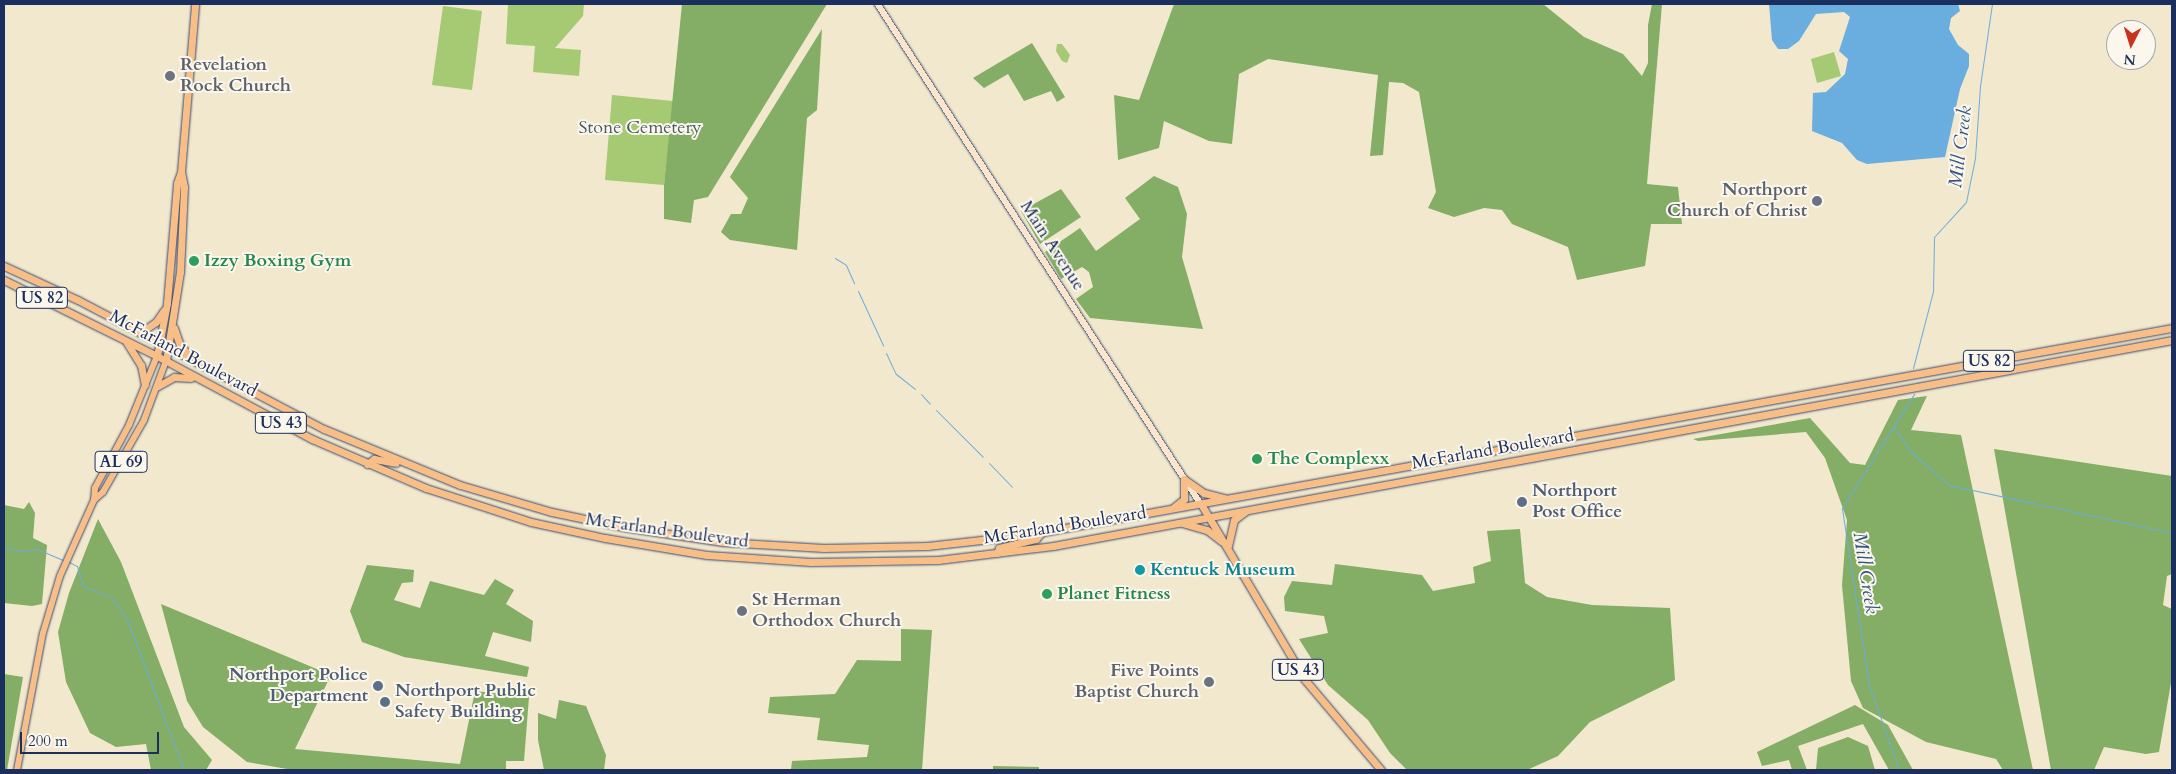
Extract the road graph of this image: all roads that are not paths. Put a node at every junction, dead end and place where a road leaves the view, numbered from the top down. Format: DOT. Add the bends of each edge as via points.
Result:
graph roads {
  1 [pos="194,4"];
  2 [pos="878,4"];
  3 [pos="181,172"];
  4 [pos="4,266"];
  5 [pos="4,280"];
  6 [pos="167,303"];
  7 [pos="173,325"];
  8 [pos="2172,328"];
  9 [pos="140,333"];
  10 [pos="123,339"];
  11 [pos="2172,340"];
  12 [pos="160,343"];
  13 [pos="168,348"];
  14 [pos="157,356"];
  15 [pos="166,360"];
  16 [pos="196,362"];
  17 [pos="196,378"];
  18 [pos="146,386"];
  19 [pos="158,386"];
  20 [pos="401,463"];
  21 [pos="367,464"];
  22 [pos="1184,478"];
  23 [pos="1229,499"];
  24 [pos="94,500"];
  25 [pos="1201,504"];
  26 [pos="1171,510"];
  27 [pos="1248,510"];
  28 [pos="1209,517"];
  29 [pos="1180,522"];
  30 [pos="1041,533"];
  31 [pos="1228,546"];
  32 [pos="997,554"];
  33 [pos="17,770"];
  34 [pos="1381,770"];
  1 -- 3 [label="highway"];
  2 -- 22 [label="main road, Main Avenue"];
  3 -- 6 [label="highway" via="177,183"];
  3 -- 7 [label="highway" via="184,187 181,255"];
  4 -- 9 [label="highway, McFarland Boulevard / US 82"];
  5 -- 10 [label="highway, McFarland Boulevard / US 82"];
  6 -- 9 [label="highway" via="156,322"];
  6 -- 12 [label="highway"];
  7 -- 13 [label="highway, AL 69"];
  7 -- 16 [label="highway" via="180,345"];
  8 -- 23 [label="highway, McFarland Boulevard / US 82"];
  9 -- 12 [label="highway, McFarland Boulevard / US 82"];
  10 -- 14 [label="highway, McFarland Boulevard / US 82"];
  10 -- 18 [label="highway" via="139,359"];
  11 -- 27 [label="highway, McFarland Boulevard / US 82"];
  12 -- 13 [label="highway, McFarland Boulevard / US 82"];
  12 -- 14 [label="highway, AL 69"];
  13 -- 15 [label="highway, AL 69"];
  13 -- 16 [label="highway, McFarland Boulevard / US 82"];
  14 -- 15 [label="highway, McFarland Boulevard / US 82"];
  14 -- 18 [label="main road, AL 69"];
  15 -- 17 [label="highway, McFarland Boulevard / US 43"];
  15 -- 19 [label="main road, AL 69"];
  16 -- 20 [label="highway, McFarland Boulevard / US 43" via="305,420"];
  17 -- 19 [label="highway" via="174,377"];
  17 -- 21 [label="highway, McFarland Boulevard / US 43"];
  18 -- 24 [label="main road, AL 69" via="129,425 94,488"];
  19 -- 24 [label="main road, AL 69" via="133,440 103,492"];
  20 -- 21 [label="highway" via="374,459"];
  20 -- 30 [label="highway, McFarland Boulevard / US 43" via="552,512 656,533 723,542 824,548 906,547"];
  21 -- 32 [label="highway, McFarland Boulevard / US 43" via="426,488 531,522 663,549 743,558 840,563 938,560"];
  22 -- 23 [label="highway" via="1204,493"];
  22 -- 25 [label="main road, Main Avenue"];
  22 -- 26 [label="highway" via="1184,499"];
  23 -- 25 [label="highway, McFarland Boulevard / US 82"];
  24 -- 33 [label="main road, AL 69" via="67,558 43,633"];
  25 -- 26 [label="highway, McFarland Boulevard / US 43"];
  25 -- 28 [label="highway, US 43"];
  26 -- 30 [label="highway, McFarland Boulevard / US 43"];
  27 -- 28 [label="highway, McFarland Boulevard / US 82"];
  27 -- 31 [label="highway" via="1234,520"];
  28 -- 29 [label="highway, McFarland Boulevard / US 82"];
  28 -- 31 [label="highway, US 43"];
  29 -- 31 [label="highway, US 43" via="1207,530"];
  29 -- 32 [label="highway, McFarland Boulevard / US 43"];
  30 -- 32 [label="highway" via="1036,539 999,548"];
  31 -- 34 [label="highway, US 43" via="1305,680"];
}
